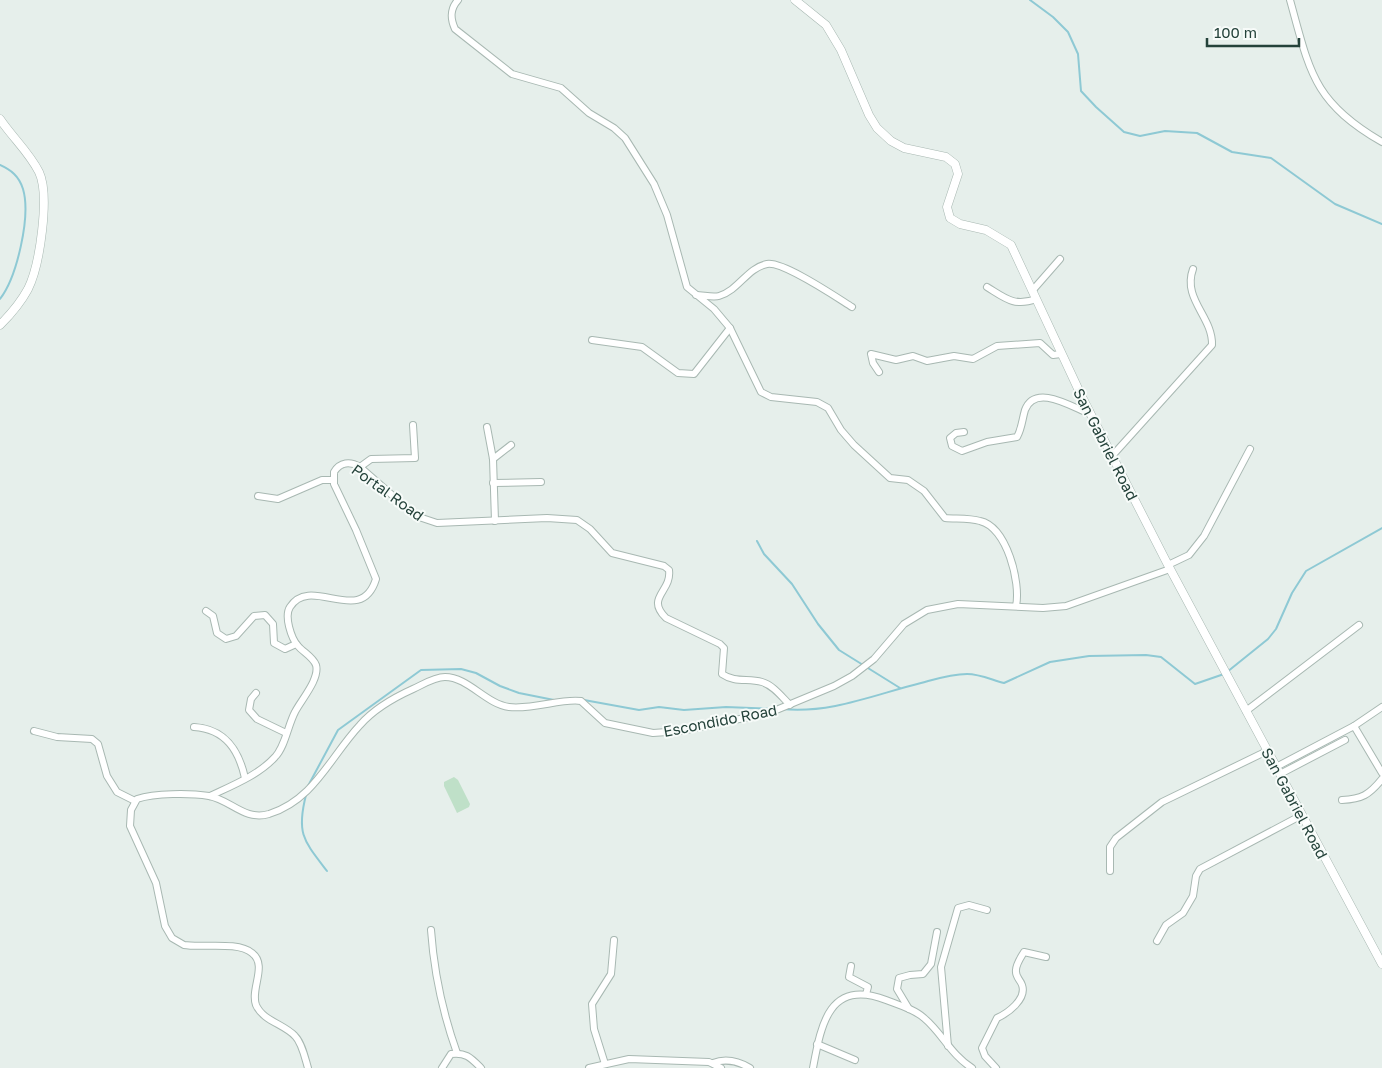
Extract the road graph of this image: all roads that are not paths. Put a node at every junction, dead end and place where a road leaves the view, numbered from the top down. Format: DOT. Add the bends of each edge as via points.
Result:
graph roads {
  1 [pos="458,0"];
  2 [pos="795,0"];
  3 [pos="1290,0"];
  4 [pos="0,119"];
  5 [pos="1382,142"];
  6 [pos="1060,259"];
  7 [pos="1193,269"];
  8 [pos="987,287"];
  9 [pos="1032,291"];
  10 [pos="696,294"];
  11 [pos="1036,299"];
  12 [pos="852,307"];
  13 [pos="0,325"];
  14 [pos="730,328"];
  15 [pos="592,340"];
  16 [pos="1061,354"];
  17 [pos="878,372"];
  18 [pos="1090,414"];
  19 [pos="413,425"];
  20 [pos="487,427"];
  21 [pos="964,432"];
  22 [pos="511,445"];
  23 [pos="1250,448"];
  24 [pos="1112,456"];
  25 [pos="493,459"];
  26 [pos="360,467"];
  27 [pos="333,480"];
  28 [pos="541,482"];
  29 [pos="493,483"];
  30 [pos="258,496"];
  31 [pos="494,521"];
  32 [pos="1169,567"];
  33 [pos="1016,606"];
  34 [pos="206,611"];
  35 [pos="1359,625"];
  36 [pos="296,644"];
  37 [pos="256,693"];
  38 [pos="790,705"];
  39 [pos="1382,707"];
  40 [pos="1246,711"];
  41 [pos="1354,726"];
  42 [pos="194,727"];
  43 [pos="34,731"];
  44 [pos="286,733"];
  45 [pos="1344,740"];
  46 [pos="1267,751"];
  47 [pos="1278,771"];
  48 [pos="1382,773"];
  49 [pos="245,778"];
  50 [pos="1382,780"];
  51 [pos="210,796"];
  52 [pos="1342,800"];
  53 [pos="135,801"];
  54 [pos="1302,815"];
  55 [pos="1110,871"];
  56 [pos="987,910"];
  57 [pos="432,930"];
  58 [pos="937,932"];
  59 [pos="614,940"];
  60 [pos="1157,941"];
  61 [pos="1046,957"];
  62 [pos="1382,964"];
  63 [pos="851,966"];
  64 [pos="866,994"];
  65 [pos="909,1009"];
  66 [pos="817,1044"];
  67 [pos="948,1047"];
  68 [pos="457,1054"];
  69 [pos="855,1060"];
  70 [pos="713,1063"];
  71 [pos="605,1064"];
  72 [pos="692,1064"];
  73 [pos="963,1065"];
  74 [pos="814,1067"];
  75 [pos="308,1068"];
  76 [pos="442,1068"];
  77 [pos="480,1068"];
  78 [pos="589,1068"];
  79 [pos="721,1068"];
  80 [pos="750,1068"];
  81 [pos="972,1068"];
  82 [pos="996,1068"];
  1 -- 10 [label="street" via="450,20 455,29 512,74 561,88 625,138 654,184 667,215 687,287"];
  2 -- 9 [label="street, San Gabriel Road" via="826,25 877,128 904,148 946,157 955,164 958,174 947,207 950,218 960,224 986,230 1011,245"];
  3 -- 5 [label="street" via="1304,49 1324,95 1343,116"];
  4 -- 13 [label="street" via="38,171 45,196 32,278 12,313"];
  6 -- 9 [label="street"];
  7 -- 24 [label="street" via="1189,280 1192,296 1212,336 1212,345"];
  8 -- 11 [label="street" via="1010,301 1024,304"];
  9 -- 11 [label="street, San Gabriel Road"];
  10 -- 12 [label="street" via="718,296 738,287 752,270 768,264 787,268"];
  10 -- 14 [label="street"];
  11 -- 16 [label="street, San Gabriel Road"];
  14 -- 15 [label="street" via="694,374 678,373 642,347"];
  14 -- 33 [label="street" via="761,392 771,397 817,402 828,408 854,445 890,478 908,480 924,491 944,518 982,521 998,533 1013,566"];
  16 -- 17 [label="street" via="1053,355 1040,343 997,346 972,359 954,356 927,361 912,356 896,360 871,354"];
  16 -- 18 [label="street, San Gabriel Road"];
  18 -- 21 [label="street" via="1043,396 1033,399 1025,409 1017,437 987,442 962,451 952,446 950,438"];
  18 -- 24 [label="street, San Gabriel Road"];
  19 -- 26 [label="street" via="414,458 371,459"];
  20 -- 25 [label="street"];
  22 -- 25 [label="street"];
  23 -- 32 [label="street, Escondido Road" via="1204,536 1189,555"];
  24 -- 32 [label="street, San Gabriel Road"];
  25 -- 29 [label="street"];
  26 -- 27 [label="street, Portal Road" via="350,463 341,465 334,472"];
  26 -- 31 [label="street, Portal Road" via="416,516 427,521"];
  27 -- 30 [label="street" via="322,480 278,499"];
  27 -- 36 [label="street, Portal Road" via="376,579 372,591 362,599 350,601 307,596 296,600 289,607 287,618"];
  28 -- 29 [label="street"];
  29 -- 31 [label="street"];
  31 -- 38 [label="street, Portal Road" via="577,520 590,528 612,553 664,566 669,570 670,578 656,604 658,611 720,644 724,648 722,674 764,682"];
  32 -- 33 [label="street, Escondido Road" via="1075,604 1043,608"];
  32 -- 40 [label="street, San Gabriel Road"];
  33 -- 38 [label="street, Escondido Road" via="958,604 926,610 904,624 874,659 852,676"];
  34 -- 36 [label="street" via="214,616 217,633 226,639 236,636 254,616 265,615 273,624 274,643 286,649"];
  35 -- 40 [label="street"];
  36 -- 44 [label="street, Portal Road" via="316,664 317,674"];
  37 -- 44 [label="street" via="251,698 249,710 257,719"];
  38 -- 51 [label="street, Escondido Road" via="681,731 653,733 604,723 581,701 538,707 507,707 455,680 441,678 410,690 376,710 359,726 301,798 288,805 269,814 252,816"];
  39 -- 41 [label="street"];
  40 -- 46 [label="street, San Gabriel Road"];
  41 -- 47 [label="street"];
  41 -- 48 [label="street"];
  42 -- 49 [label="street" via="230,742 240,758"];
  43 -- 53 [label="street" via="57,737 92,739 98,744 107,776 117,792"];
  44 -- 49 [label="street, Portal Road" via="276,757"];
  45 -- 47 [label="street"];
  46 -- 47 [label="street, San Gabriel Road"];
  46 -- 55 [label="street" via="1162,802 1116,838 1110,847"];
  47 -- 54 [label="street, San Gabriel Road"];
  49 -- 51 [label="street, Portal Road"];
  50 -- 52 [label="street" via="1359,799"];
  51 -- 53 [label="street, Escondido Road" via="156,795"];
  53 -- 75 [label="street" via="130,810 130,826 156,883 169,934 184,945 238,948 253,953 258,963 257,1006 266,1017 295,1036"];
  54 -- 60 [label="street" via="1200,869 1193,896 1183,913 1166,925"];
  54 -- 62 [label="street, San Gabriel Road"];
  56 -- 67 [label="street" via="969,905 958,908 948,940 941,967"];
  57 -- 68 [label="street" via="433,956"];
  58 -- 65 [label="street" via="931,964 923,974 898,978 897,989"];
  59 -- 71 [label="street" via="611,974 592,1004 594,1029"];
  61 -- 82 [label="street" via="1024,952 1016,968 1022,995 1009,1012 997,1018 982,1048"];
  63 -- 64 [label="street" via="849,977 868,987"];
  64 -- 65 [label="street"];
  64 -- 66 [label="street" via="848,996 832,1007 824,1019"];
  65 -- 67 [label="street" via="924,1018"];
  66 -- 69 [label="street"];
  66 -- 74 [label="street"];
  67 -- 73 [label="street"];
  68 -- 76 [label="street" via="449,1056"];
  68 -- 77 [label="street" via="468,1056"];
  70 -- 72 [label="street"];
  70 -- 79 [label="street"];
  70 -- 80 [label="street" via="722,1060 742,1063"];
  71 -- 72 [label="street" via="629,1059"];
  71 -- 78 [label="street"];
  73 -- 81 [label="street"];
}
